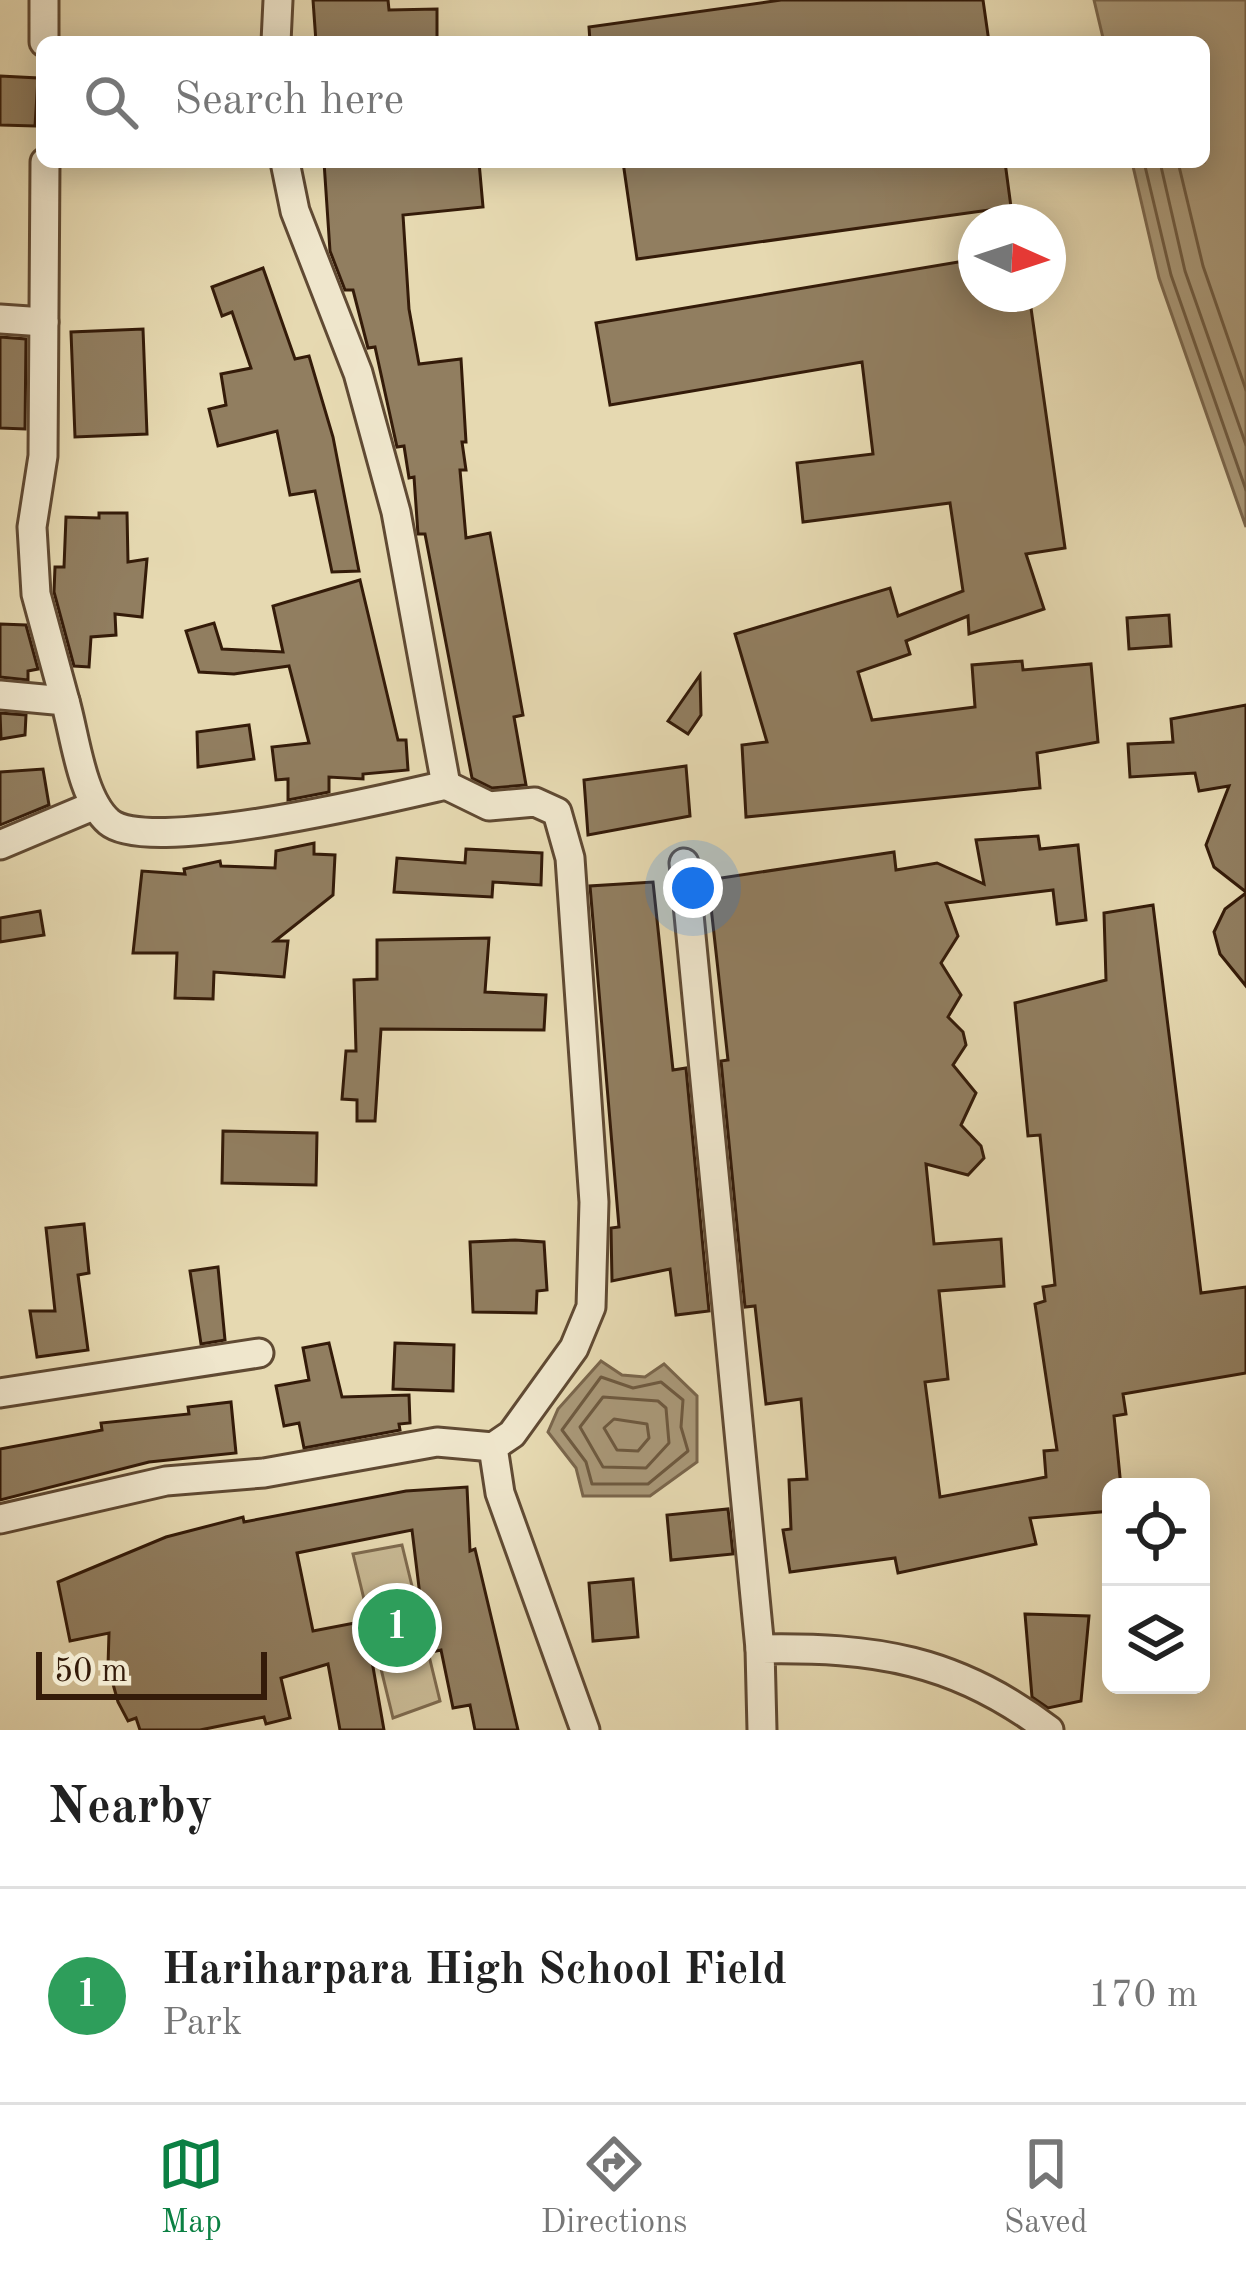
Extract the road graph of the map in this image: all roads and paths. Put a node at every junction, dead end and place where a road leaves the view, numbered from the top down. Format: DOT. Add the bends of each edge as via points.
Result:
graph roads {
  1 [pos="44,0"];
  2 [pos="278,0"];
  3 [pos="44,36"];
  4 [pos="276,36"];
  5 [pos="45,168"];
  6 [pos="286,168"];
  7 [pos="0,319"];
  8 [pos="44,322"];
  9 [pos="0,695"];
  10 [pos="65,701"];
  11 [pos="446,785"];
  12 [pos="95,805"];
  13 [pos="0,845"];
  14 [pos="684,862"];
  15 [pos="259,1353"];
  16 [pos="0,1393"];
  17 [pos="493,1447"];
  18 [pos="0,1520"];
  19 [pos="760,1649"];
  20 [pos="585,1730"];
  21 [pos="761,1730"];
  22 [pos="1049,1730"];
  1 -- 3 [label="street"];
  2 -- 4 [label="street"];
  5 -- 8 [label="street"];
  6 -- 11 [label="street" via="295,212 358,373 396,512"];
  7 -- 8 [label="street"];
  8 -- 10 [label="street" via="34,549 37,594"];
  9 -- 10 [label="street"];
  10 -- 12 [label="street"];
  11 -- 12 [label="street" via="191,831 111,825"];
  11 -- 17 [label="street" via="489,806 536,802 556,812 572,879 594,1202 591,1307 574,1348 512,1434"];
  12 -- 13 [label="street"];
  14 -- 19 [label="street"];
  15 -- 16 [label="street"];
  17 -- 18 [label="street" via="436,1442 264,1473 166,1480"];
  17 -- 20 [label="street" via="500,1493"];
  19 -- 21 [label="street"];
  19 -- 22 [label="street" via="905,1656 1004,1696"];
}
